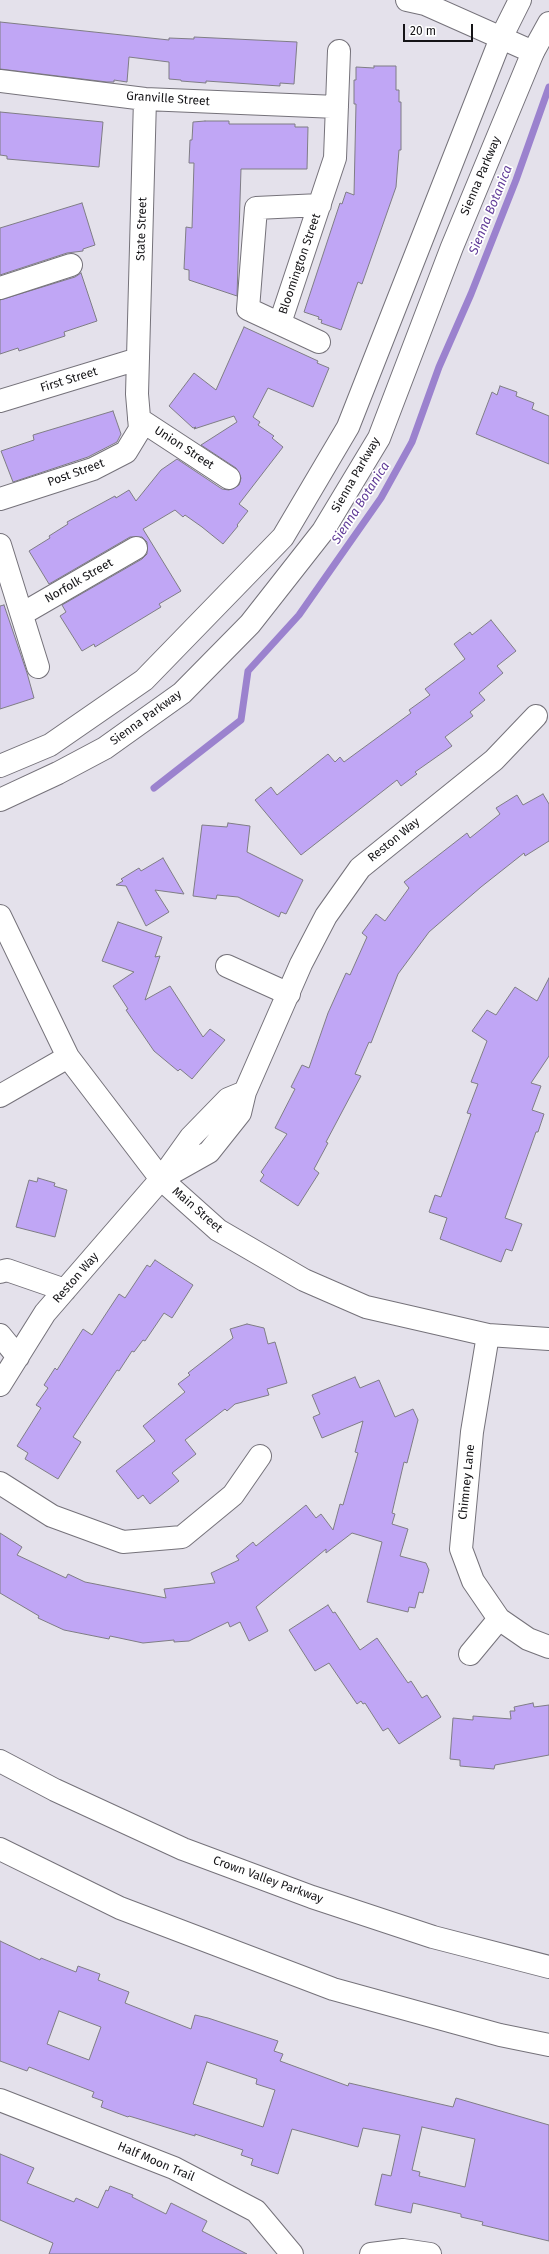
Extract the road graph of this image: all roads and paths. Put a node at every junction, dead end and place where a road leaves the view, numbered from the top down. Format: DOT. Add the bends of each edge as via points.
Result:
graph roads {
  1 [pos="407,0"];
  2 [pos="520,0"];
  3 [pos="549,23"];
  4 [pos="501,38"];
  5 [pos="338,51"];
  6 [pos="533,52"];
  7 [pos="0,81"];
  8 [pos="145,99"];
  9 [pos="337,107"];
  10 [pos="320,205"];
  11 [pos="71,265"];
  12 [pos="0,288"];
  13 [pos="280,323"];
  14 [pos="319,342"];
  15 [pos="138,359"];
  16 [pos="0,401"];
  17 [pos="139,419"];
  18 [pos="229,478"];
  19 [pos="0,499"];
  20 [pos="0,545"];
  21 [pos="136,548"];
  22 [pos="22,614"];
  23 [pos="38,667"];
  24 [pos="536,716"];
  25 [pos="0,766"];
  26 [pos="0,800"];
  27 [pos="0,916"];
  28 [pos="227,966"];
  29 [pos="289,994"];
  30 [pos="68,1057"];
  31 [pos="0,1096"];
  32 [pos="161,1179"];
  33 [pos="0,1272"];
  34 [pos="65,1290"];
  35 [pos="0,1335"];
  36 [pos="488,1335"];
  37 [pos="549,1339"];
  38 [pos="18,1356"];
  39 [pos="0,1385"];
  40 [pos="260,1456"];
  41 [pos="0,1483"];
  42 [pos="499,1619"];
  43 [pos="549,1647"];
  44 [pos="470,1654"];
  45 [pos="0,1761"];
  46 [pos="0,1849"];
  47 [pos="549,1967"];
  48 [pos="549,2045"];
  49 [pos="0,2100"];
  50 [pos="292,2254"];
  51 [pos="371,2254"];
  52 [pos="430,2254"];
  1 -- 4 [label="street" via="425,4"];
  2 -- 4 [label="street"];
  3 -- 6 [label="street, Sienna Parkway"];
  4 -- 6 [label="street"];
  4 -- 25 [label="street" via="348,427 284,537 144,680 50,744"];
  5 -- 9 [label="street, Bloomington Street"];
  6 -- 26 [label="street, Sienna Parkway" via="452,246 379,438 324,531 250,624 182,692 105,748 58,774"];
  7 -- 8 [label="street, Granville Street"];
  8 -- 9 [label="street, Granville Street"];
  8 -- 15 [label="street, State Street"];
  9 -- 10 [label="street, Bloomington Street" via="334,158"];
  10 -- 13 [label="street, Bloomington Street"];
  10 -- 13 [label="street, Bloomington Street" via="256,208 248,309"];
  11 -- 12 [label="street"];
  13 -- 14 [label="street, Bloomington Street"];
  15 -- 16 [label="street, First Street"];
  15 -- 17 [label="street, Post Street"];
  17 -- 18 [label="street, Union Street"];
  17 -- 19 [label="street, Post Street" via="140,430 126,452 93,469"];
  20 -- 22 [label="street"];
  21 -- 22 [label="street, Norfolk Street"];
  22 -- 23 [label="street"];
  24 -- 29 [label="street, Reston Way" via="494,760 360,868 326,916 301,964"];
  27 -- 30 [label="street, Main Street"];
  28 -- 29 [label="street"];
  29 -- 32 [label="street, Reston Way" via="245,1092 240,1113 209,1152"];
  30 -- 31 [label="street"];
  30 -- 32 [label="street, Main Street"];
  32 -- 34 [label="street, Reston Way"];
  32 -- 36 [label="street, Main Street" via="218,1230 304,1280 366,1307"];
  33 -- 34 [label="street" via="7,1270"];
  34 -- 38 [label="street, Reston Way" via="45,1313"];
  35 -- 38 [label="street"];
  36 -- 37 [label="street, Main Street"];
  36 -- 42 [label="street, Chimney Lane" via="472,1432 461,1549 473,1581"];
  38 -- 39 [label="street, Reston Way"];
  40 -- 41 [label="street" via="233,1495 182,1537 123,1542 52,1516"];
  42 -- 43 [label="street, Chimney Lane" via="528,1639"];
  42 -- 44 [label="street"];
  45 -- 47 [label="street, Crown Valley Parkway" via="55,1790 183,1849 312,1897 426,1934"];
  46 -- 48 [label="street" via="120,1908 333,1989 500,2035"];
  49 -- 50 [label="street, Half Moon Trail" via="174,2168 256,2211"];
  51 -- 52 [label="street" via="403,2250"];
}
